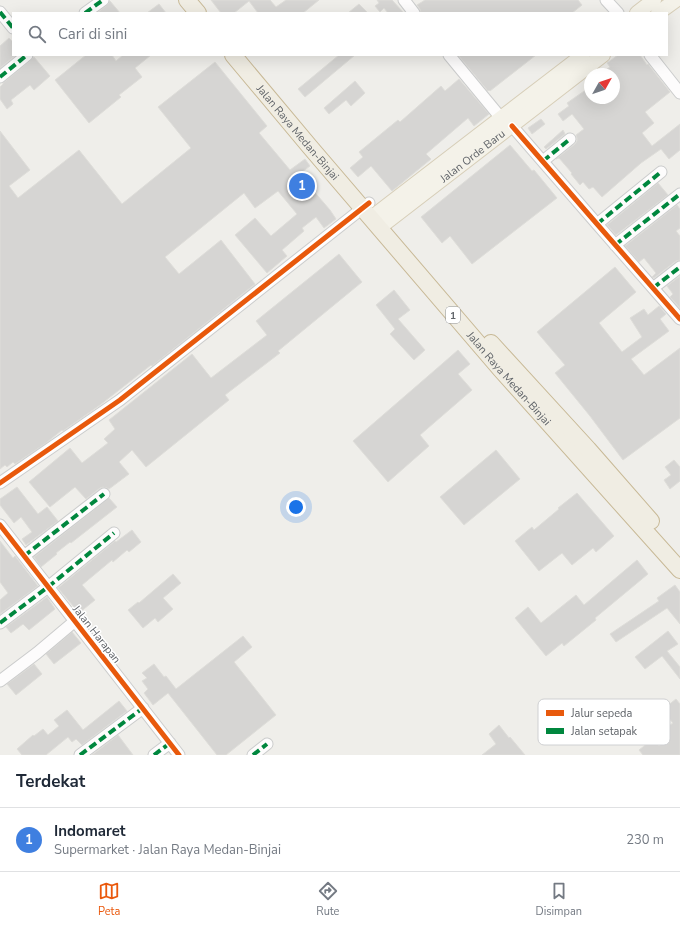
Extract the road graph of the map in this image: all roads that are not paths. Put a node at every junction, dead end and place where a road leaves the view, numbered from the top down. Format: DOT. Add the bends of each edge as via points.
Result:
graph roads {
  1 [pos="103,0"];
  2 [pos="187,0"];
  3 [pos="199,0"];
  4 [pos="404,0"];
  5 [pos="606,0"];
  6 [pos="654,0"];
  7 [pos="676,0"];
  8 [pos="0,12"];
  9 [pos="86,12"];
  10 [pos="197,12"];
  11 [pos="209,12"];
  12 [pos="413,12"];
  13 [pos="617,12"];
  14 [pos="638,12"];
  15 [pos="659,12"];
  16 [pos="12,27"];
  17 [pos="26,56"];
  18 [pos="234,56"];
  19 [pos="245,56"];
  20 [pos="450,56"];
  21 [pos="582,56"];
  22 [pos="603,56"];
  23 [pos="651,56"];
  24 [pos="0,77"];
  25 [pos="680,93"];
  26 [pos="506,122"];
  27 [pos="570,139"];
  28 [pos="543,161"];
  29 [pos="661,172"];
  30 [pos="680,194"];
  31 [pos="374,216"];
  32 [pos="597,224"];
  33 [pos="615,245"];
  34 [pos="680,267"];
  35 [pos="653,288"];
  36 [pos="680,319"];
  37 [pos="0,483"];
  38 [pos="104,494"];
  39 [pos="0,525"];
  40 [pos="114,533"];
  41 [pos="680,555"];
  42 [pos="24,556"];
  43 [pos="680,570"];
  44 [pos="48,587"];
  45 [pos="75,621"];
  46 [pos="0,623"];
  47 [pos="0,681"];
  48 [pos="143,708"];
  49 [pos="170,744"];
  50 [pos="267,744"];
  51 [pos="80,755"];
  52 [pos="154,755"];
  53 [pos="179,755"];
  54 [pos="254,755"];
  1 -- 9 [label="street"];
  2 -- 10 [label="highway"];
  3 -- 11 [label="highway"];
  4 -- 12 [label="street"];
  5 -- 13 [label="street"];
  6 -- 14 [label="main road"];
  7 -- 15 [label="main road"];
  8 -- 16 [label="street"];
  17 -- 24 [label="street"];
  18 -- 31 [label="highway, Jalan Raya Medan-Binjai / 1"];
  19 -- 31 [label="highway, Jalan Raya Medan-Binjai / 1"];
  20 -- 26 [label="street"];
  21 -- 26 [label="main road, Jalan Orde Baru"];
  22 -- 26 [label="main road, Jalan Orde Baru"];
  23 -- 25 [label="street"];
  26 -- 28 [label="street"];
  26 -- 31 [label="main road, Jalan Orde Baru"];
  27 -- 28 [label="street"];
  28 -- 32 [label="street"];
  29 -- 32 [label="street"];
  30 -- 33 [label="street"];
  31 -- 37 [label="street" via="120,400"];
  31 -- 41 [label="highway, Jalan Raya Medan-Binjai / 1" via="588,448"];
  31 -- 43 [label="highway, Jalan Raya Medan-Binjai / 1" via="506,376"];
  32 -- 33 [label="street"];
  33 -- 35 [label="street"];
  34 -- 35 [label="street"];
  35 -- 36 [label="street"];
  38 -- 42 [label="street"];
  39 -- 42 [label="street, Jalan Harapan"];
  40 -- 44 [label="street"];
  42 -- 44 [label="street, Jalan Harapan"];
  44 -- 45 [label="street, Jalan Harapan"];
  44 -- 46 [label="street"];
  45 -- 47 [label="street"];
  45 -- 48 [label="street, Jalan Harapan"];
  48 -- 49 [label="street, Jalan Harapan"];
  48 -- 51 [label="street"];
  49 -- 52 [label="street"];
  49 -- 53 [label="street, Jalan Harapan"];
  50 -- 54 [label="street"];
}
